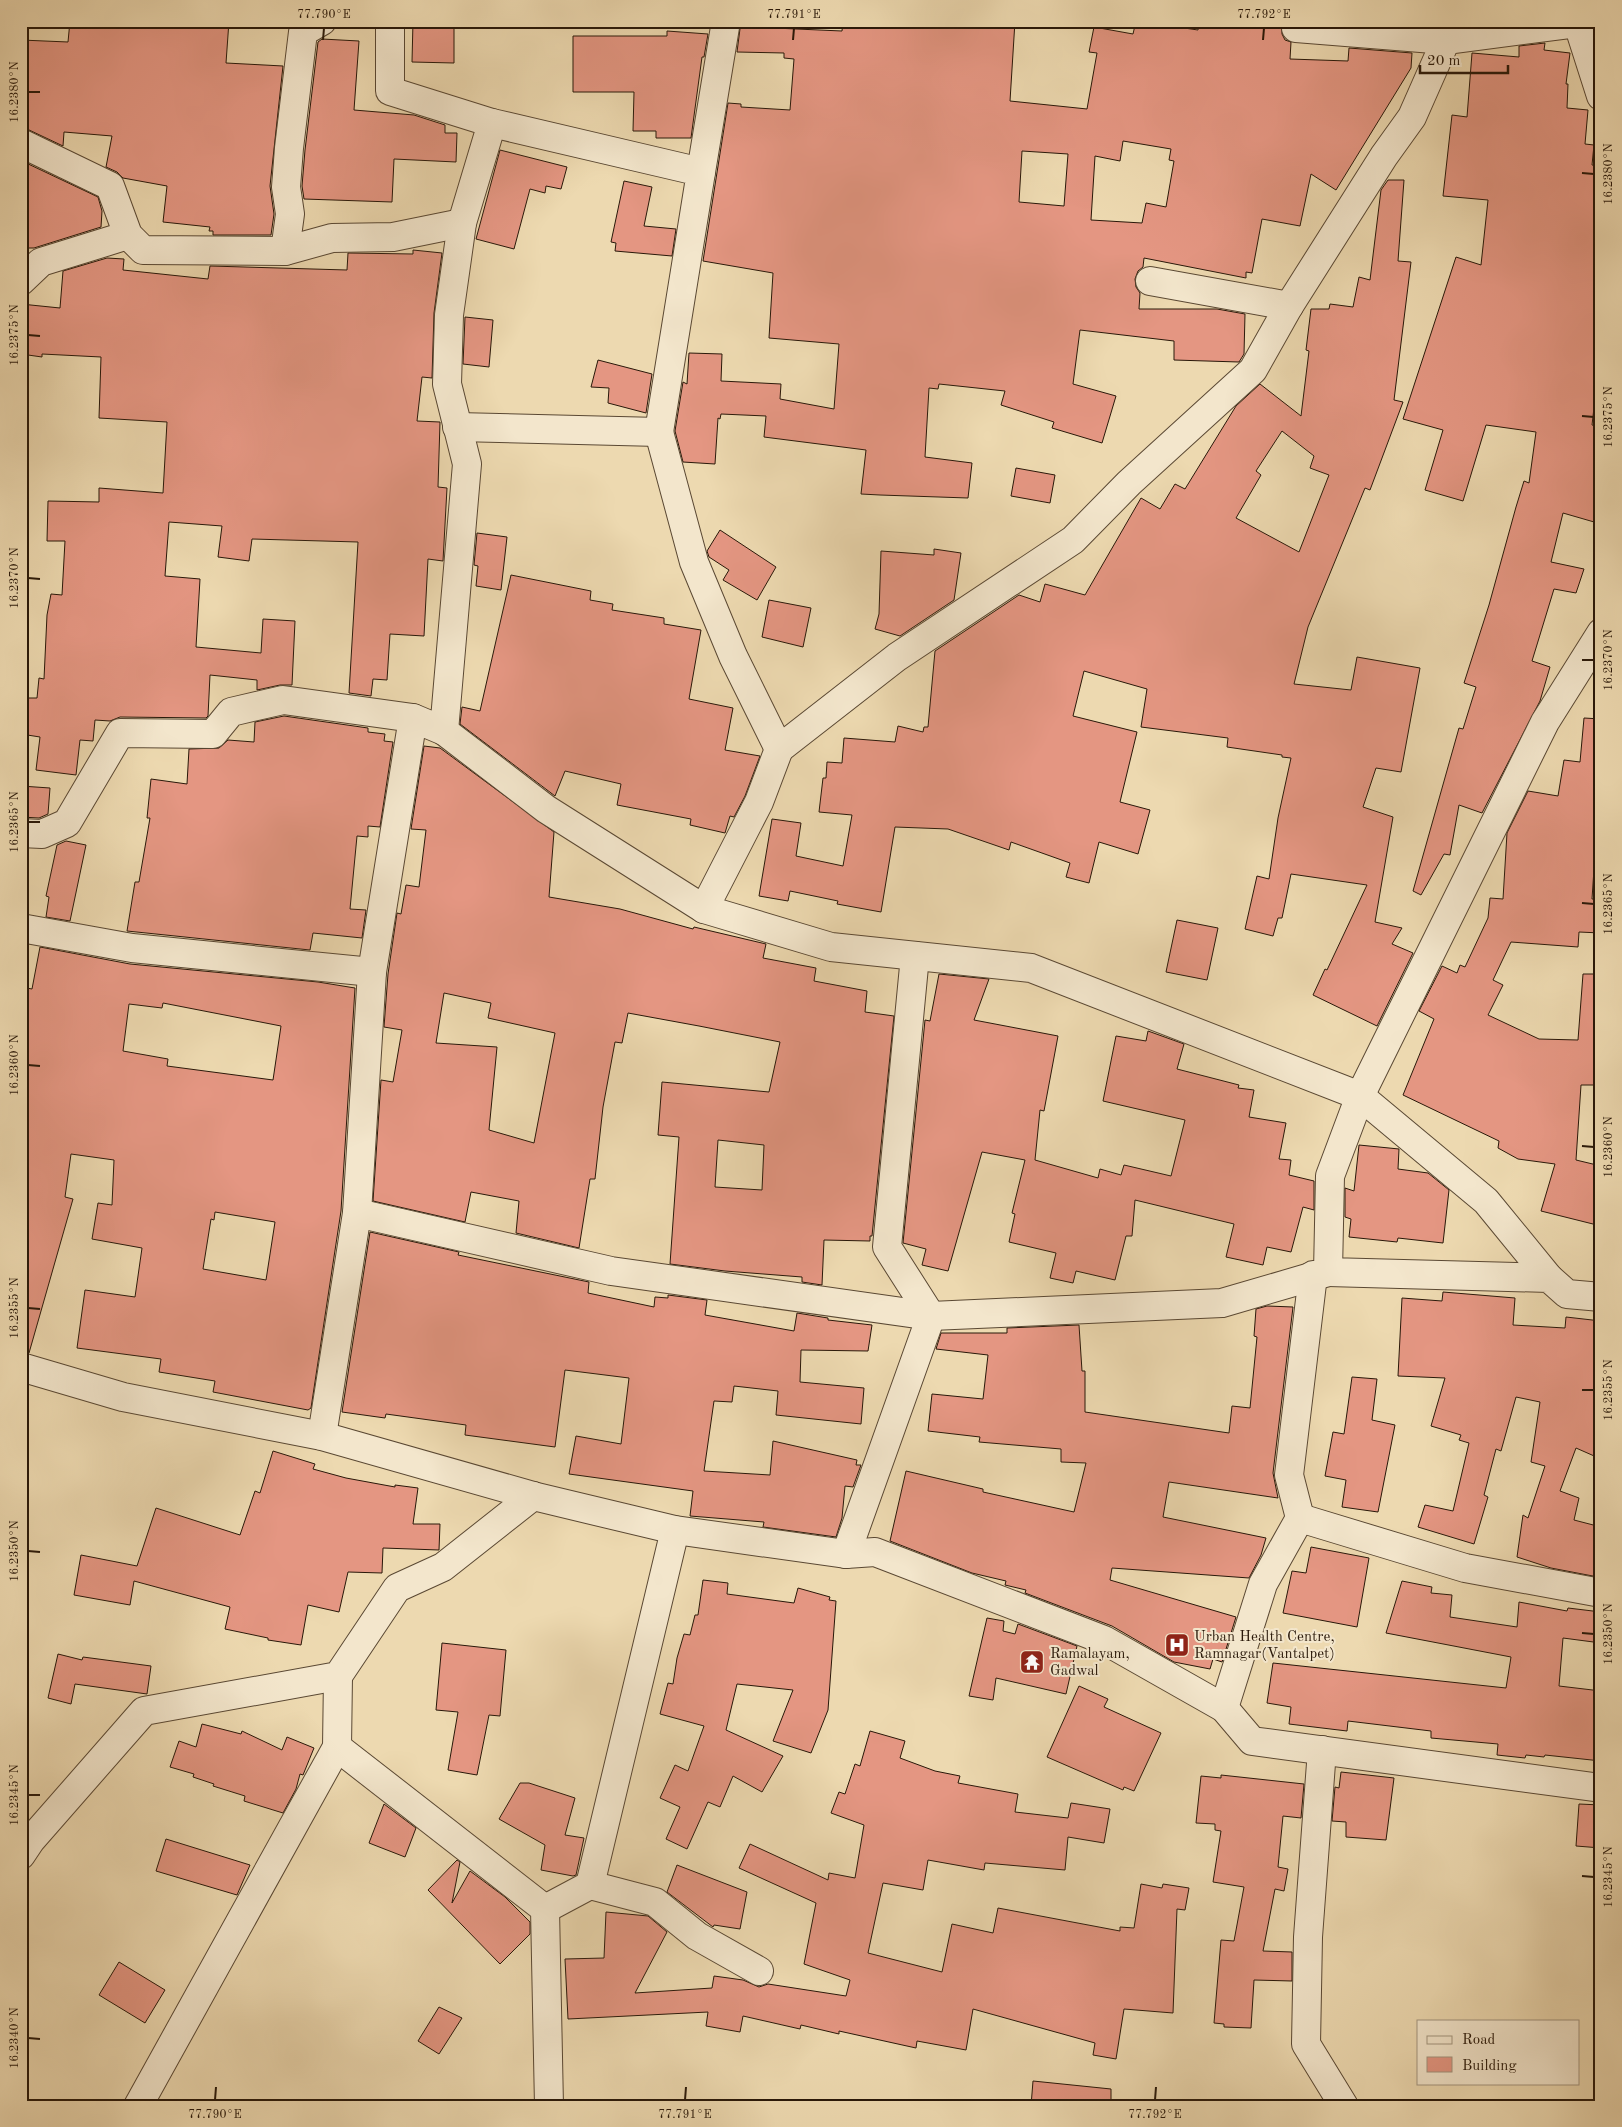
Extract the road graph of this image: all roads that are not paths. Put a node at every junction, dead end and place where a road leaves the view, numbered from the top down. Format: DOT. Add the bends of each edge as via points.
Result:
graph roads {
  1 [pos="322,21"];
  2 [pos="390,21"];
  3 [pos="726,21"];
  4 [pos="1577,22"];
  5 [pos="1296,28"];
  6 [pos="1446,40"];
  7 [pos="1601,96"];
  8 [pos="492,123"];
  9 [pos="21,143"];
  10 [pos="701,172"];
  11 [pos="462,222"];
  12 [pos="128,235"];
  13 [pos="284,251"];
  14 [pos="21,281"];
  15 [pos="1150,281"];
  16 [pos="1288,306"];
  17 [pos="457,427"];
  18 [pos="659,432"];
  19 [pos="1601,634"];
  20 [pos="413,718"];
  21 [pos="444,732"];
  22 [pos="779,749"];
  23 [pos="21,833"];
  24 [pos="704,909"];
  25 [pos="21,928"];
  26 [pos="915,956"];
  27 [pos="372,972"];
  28 [pos="1360,1096"];
  29 [pos="357,1212"];
  30 [pos="1320,1273"];
  31 [pos="1549,1278"];
  32 [pos="1601,1297"];
  33 [pos="932,1316"];
  34 [pos="21,1367"];
  35 [pos="322,1436"];
  36 [pos="533,1496"];
  37 [pos="1300,1518"];
  38 [pos="675,1530"];
  39 [pos="846,1554"];
  40 [pos="1601,1592"];
  41 [pos="338,1676"];
  42 [pos="1224,1708"];
  43 [pos="337,1747"];
  44 [pos="1322,1750"];
  45 [pos="1601,1788"];
  46 [pos="21,1855"];
  47 [pos="590,1885"];
  48 [pos="546,1909"];
  49 [pos="759,1971"];
  50 [pos="138,2106"];
  51 [pos="549,2106"];
  52 [pos="1344,2106"];
  1 -- 13 [label="street" via="303,32 289,148 286,187 290,214"];
  2 -- 8 [label="street" via="390,91"];
  3 -- 10 [label="street"];
  4 -- 6 [label="street"];
  4 -- 7 [label="street"];
  5 -- 6 [label="street"];
  6 -- 16 [label="street" via="1412,117"];
  8 -- 10 [label="street"];
  8 -- 11 [label="street"];
  9 -- 12 [label="street" via="110,186"];
  10 -- 18 [label="street"];
  11 -- 13 [label="street" via="393,237 332,238"];
  11 -- 17 [label="street" via="450,315 447,384"];
  12 -- 13 [label="street" via="143,250"];
  12 -- 14 [label="street" via="41,262"];
  15 -- 16 [label="street"];
  16 -- 22 [label="street" via="1253,370 1129,483 1073,540 897,657"];
  17 -- 18 [label="street"];
  17 -- 21 [label="street" via="466,464"];
  18 -- 22 [label="street" via="694,562 733,656"];
  19 -- 28 [label="street" via="1546,722"];
  20 -- 21 [label="street"];
  20 -- 23 [label="street" via="283,700 231,712 213,734 120,734 68,823 42,834"];
  20 -- 27 [label="street"];
  21 -- 24 [label="street" via="546,809"];
  22 -- 24 [label="street" via="759,802"];
  24 -- 26 [label="street" via="831,947"];
  25 -- 27 [label="street" via="132,948"];
  26 -- 28 [label="street" via="1030,968"];
  26 -- 33 [label="street" via="887,1247"];
  27 -- 29 [label="street"];
  28 -- 30 [label="street" via="1330,1176"];
  28 -- 31 [label="street" via="1486,1201"];
  29 -- 33 [label="street" via="611,1271"];
  29 -- 35 [label="street"];
  30 -- 31 [label="street"];
  30 -- 33 [label="street" via="1222,1303"];
  30 -- 37 [label="street" via="1289,1476"];
  31 -- 32 [label="street" via="1567,1294"];
  33 -- 39 [label="street"];
  34 -- 35 [label="street" via="123,1397"];
  35 -- 36 [label="street"];
  36 -- 38 [label="street"];
  36 -- 41 [label="street" via="443,1567 397,1588"];
  37 -- 40 [label="street" via="1465,1568"];
  37 -- 42 [label="street" via="1263,1584"];
  38 -- 39 [label="street"];
  38 -- 47 [label="street"];
  39 -- 42 [label="street" via="875,1552 1104,1640"];
  41 -- 43 [label="street"];
  41 -- 46 [label="street" via="144,1711"];
  42 -- 44 [label="street" via="1252,1741"];
  43 -- 48 [label="street"];
  43 -- 50 [label="street"];
  44 -- 45 [label="street"];
  44 -- 52 [label="street" via="1308,1937 1306,2044"];
  47 -- 48 [label="street"];
  47 -- 49 [label="street" via="655,1902 697,1936"];
  48 -- 51 [label="street"];
}
